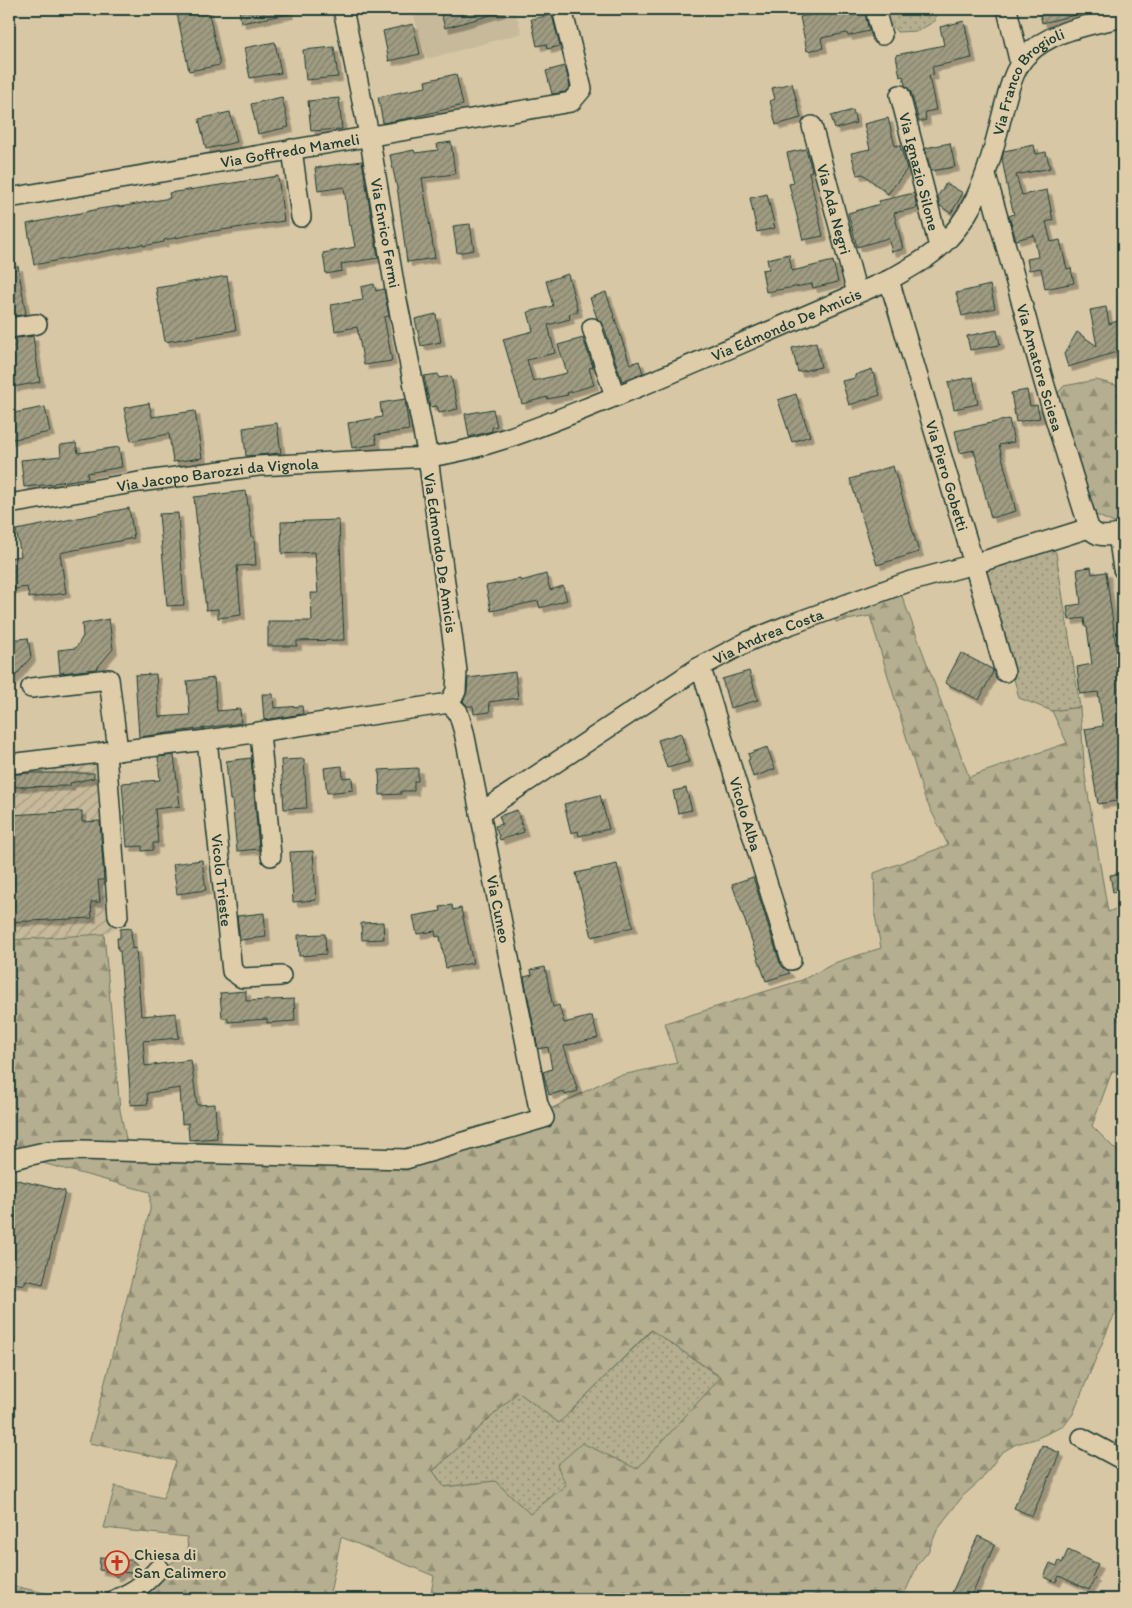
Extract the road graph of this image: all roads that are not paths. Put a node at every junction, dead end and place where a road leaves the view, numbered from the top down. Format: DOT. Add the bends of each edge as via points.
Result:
graph roads {
  1 [pos="343,9"];
  2 [pos="562,9"];
  3 [pos="875,9"];
  4 [pos="1007,9"];
  5 [pos="1123,17"];
  6 [pos="882,35"];
  7 [pos="1020,64"];
  8 [pos="900,95"];
  9 [pos="812,126"];
  10 [pos="369,135"];
  11 [pos="292,148"];
  12 [pos="986,175"];
  13 [pos="978,195"];
  14 [pos="9,198"];
  15 [pos="301,217"];
  16 [pos="939,247"];
  17 [pos="889,280"];
  18 [pos="857,293"];
  19 [pos="37,324"];
  20 [pos="9,328"];
  21 [pos="592,328"];
  22 [pos="615,396"];
  23 [pos="428,457"];
  24 [pos="9,504"];
  25 [pos="1089,528"];
  26 [pos="1121,534"];
  27 [pos="974,564"];
  28 [pos="1123,569"];
  29 [pos="698,668"];
  30 [pos="1005,672"];
  31 [pos="31,688"];
  32 [pos="449,703"];
  33 [pos="260,732"];
  34 [pos="207,740"];
  35 [pos="112,752"];
  36 [pos="9,764"];
  37 [pos="480,813"];
  38 [pos="271,856"];
  39 [pos="118,916"];
  40 [pos="791,960"];
  41 [pos="281,976"];
  42 [pos="9,1160"];
  43 [pos="1082,1438"];
  44 [pos="1123,1460"];
  45 [pos="159,1568"];
  46 [pos="116,1599"];
  1 -- 10 [label="street, Via Enrico Fermi"];
  2 -- 10 [label="street, Via Goffredo Mameli" via="582,89 571,102"];
  3 -- 6 [label="street"];
  4 -- 7 [label="street"];
  5 -- 7 [label="street, Via Franco Brogioli" via="1066,32 1040,43"];
  7 -- 12 [label="street, Via Franco Brogioli" via="1013,76"];
  8 -- 16 [label="street, Via Ignazio Silone"];
  9 -- 18 [label="street, Via Ada Negri"];
  10 -- 11 [label="street, Via Goffredo Mameli"];
  10 -- 23 [label="street, Via Enrico Fermi"];
  11 -- 14 [label="street, Via Goffredo Mameli"];
  11 -- 15 [label="street"];
  12 -- 13 [label="street, Via Franco Brogioli"];
  12 -- 25 [label="street, Via Amatore Sciesa"];
  13 -- 16 [label="street, Via Edmondo De Amicis" via="964,220"];
  16 -- 17 [label="street, Via Edmondo De Amicis"];
  17 -- 18 [label="street, Via Edmondo De Amicis"];
  17 -- 27 [label="street, Via Piero Gobetti"];
  18 -- 22 [label="street, Via Edmondo De Amicis"];
  19 -- 20 [label="street"];
  21 -- 22 [label="street"];
  22 -- 23 [label="street, Via Edmondo De Amicis" via="518,435"];
  23 -- 24 [label="street, Via Jacopo Barozzi da Vignola" via="258,466"];
  23 -- 32 [label="street, Via Edmondo De Amicis" via="457,671 456,691"];
  25 -- 26 [label="street" via="1102,537"];
  25 -- 27 [label="street, Via Andrea Costa"];
  26 -- 28 [label="street"];
  27 -- 29 [label="street, Via Andrea Costa" via="908,582 786,626"];
  27 -- 30 [label="street, Via Piero Gobetti"];
  29 -- 37 [label="street, Via Andrea Costa"];
  29 -- 40 [label="street, Vicolo Alba" via="704,678"];
  31 -- 35 [label="street" via="109,678"];
  32 -- 33 [label="street"];
  32 -- 37 [label="street, Via Cuneo" via="458,712 464,732"];
  33 -- 34 [label="street"];
  33 -- 38 [label="street"];
  34 -- 35 [label="street"];
  34 -- 41 [label="street, Vicolo Trieste" via="232,971 242,978"];
  35 -- 36 [label="street"];
  35 -- 39 [label="street"];
  37 -- 42 [label="street, Via Cuneo" via="538,1104 544,1118 406,1159 80,1150 49,1151"];
  43 -- 44 [label="street"];
  45 -- 46 [label="street" via="146,1583"];
}
